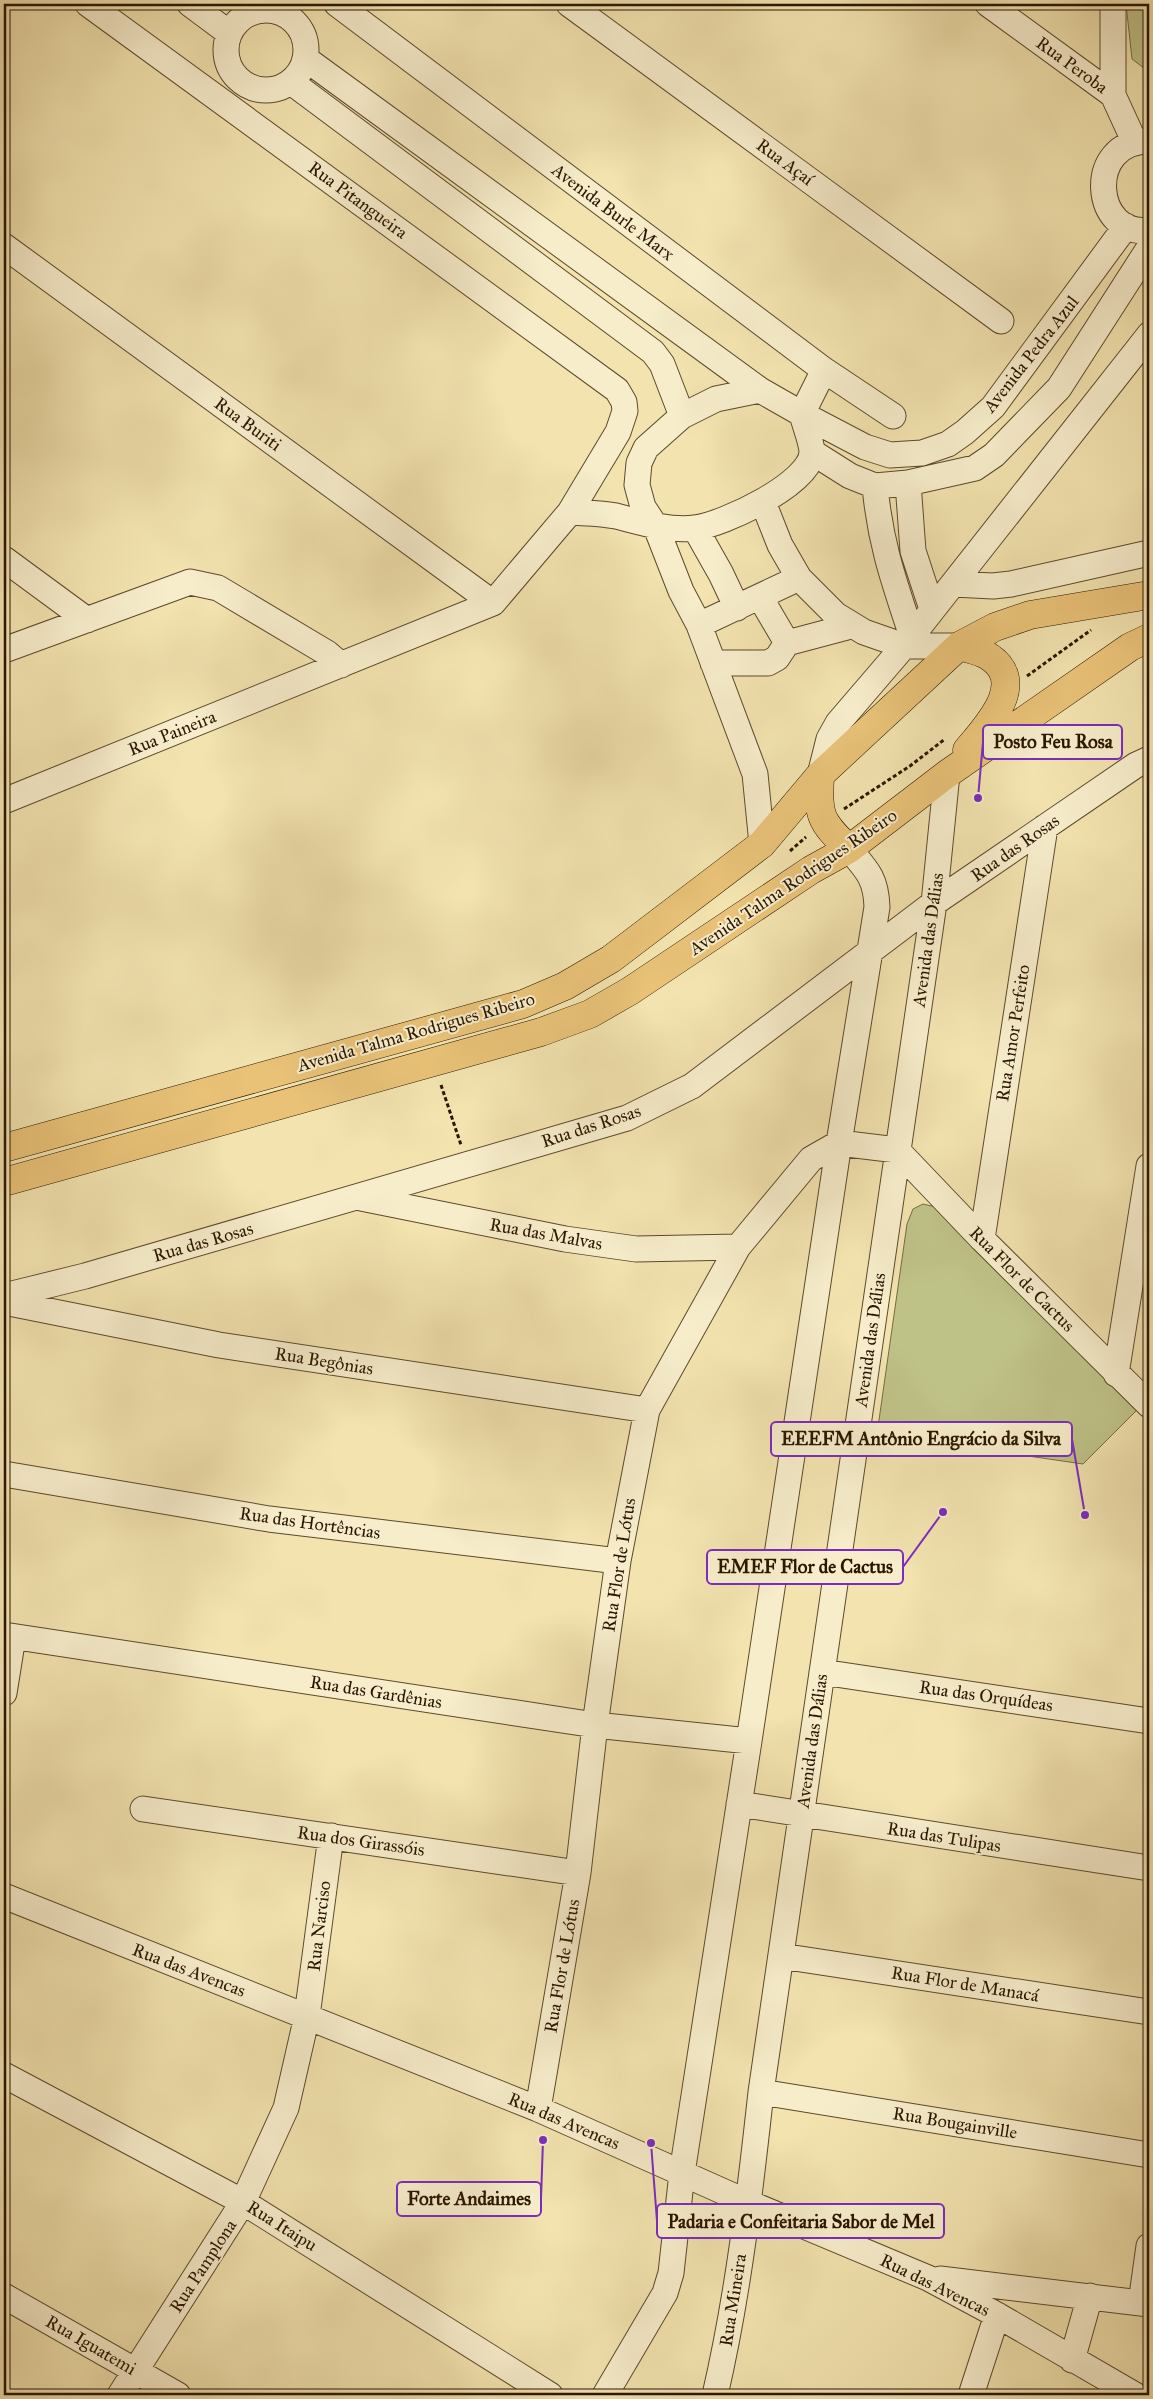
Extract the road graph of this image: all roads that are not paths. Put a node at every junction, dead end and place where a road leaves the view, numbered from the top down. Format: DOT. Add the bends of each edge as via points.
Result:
graph roads {
  1 [pos="88,4"];
  2 [pos="190,4"];
  3 [pos="336,4"];
  4 [pos="568,4"];
  5 [pos="988,4"];
  6 [pos="1113,4"];
  7 [pos="295,10"];
  8 [pos="233,18"];
  9 [pos="306,59"];
  10 [pos="239,80"];
  11 [pos="291,82"];
  12 [pos="1113,96"];
  13 [pos="224,102"];
  14 [pos="1142,142"];
  15 [pos="1138,228"];
  16 [pos="4,246"];
  17 [pos="1149,248"];
  18 [pos="1001,321"];
  19 [pos="1149,335"];
  20 [pos="824,370"];
  21 [pos="760,390"];
  22 [pos="802,414"];
  23 [pos="682,416"];
  24 [pos="892,416"];
  25 [pos="812,452"];
  26 [pos="908,483"];
  27 [pos="637,485"];
  28 [pos="876,486"];
  29 [pos="763,502"];
  30 [pos="570,512"];
  31 [pos="614,516"];
  32 [pos="656,527"];
  33 [pos="696,528"];
  34 [pos="1149,553"];
  35 [pos="4,559"];
  36 [pos="799,578"];
  37 [pos="953,584"];
  38 [pos="1149,595"];
  39 [pos="760,597"];
  40 [pos="492,603"];
  41 [pos="736,608"];
  42 [pos="932,609"];
  43 [pos="87,620"];
  44 [pos="699,625"];
  45 [pos="851,626"];
  46 [pos="1149,638"];
  47 [pos="908,641"];
  48 [pos="787,643"];
  49 [pos="959,646"];
  50 [pos="4,650"];
  51 [pos="713,663"];
  52 [pos="341,665"];
  53 [pos="1149,758"];
  54 [pos="948,774"];
  55 [pos="820,775"];
  56 [pos="4,801"];
  57 [pos="1045,827"];
  58 [pos="762,844"];
  59 [pos="848,848"];
  60 [pos="934,903"];
  61 [pos="869,954"];
  62 [pos="839,1143"];
  63 [pos="4,1148"];
  64 [pos="897,1150"];
  65 [pos="1149,1166"];
  66 [pos="4,1182"];
  67 [pos="356,1198"];
  68 [pos="982,1239"];
  69 [pos="738,1247"];
  70 [pos="4,1296"];
  71 [pos="4,1302"];
  72 [pos="1116,1374"];
  73 [pos="1149,1405"];
  74 [pos="647,1410"];
  75 [pos="4,1474"];
  76 [pos="618,1561"];
  77 [pos="8,1636"];
  78 [pos="822,1672"];
  79 [pos="4,1693"];
  80 [pos="1149,1721"];
  81 [pos="595,1725"];
  82 [pos="749,1741"];
  83 [pos="739,1804"];
  84 [pos="143,1809"];
  85 [pos="802,1815"];
  86 [pos="331,1836"];
  87 [pos="1149,1868"];
  88 [pos="578,1873"];
  89 [pos="4,1896"];
  90 [pos="781,1956"];
  91 [pos="1149,2012"];
  92 [pos="307,2016"];
  93 [pos="4,2075"];
  94 [pos="761,2092"];
  95 [pos="538,2109"];
  96 [pos="1149,2155"];
  97 [pos="682,2173"];
  98 [pos="243,2202"];
  99 [pos="749,2203"];
  100 [pos="1149,2246"];
  101 [pos="928,2278"];
  102 [pos="4,2296"];
  103 [pos="1090,2296"];
  104 [pos="1145,2303"];
  105 [pos="997,2315"];
  106 [pos="1072,2360"];
  107 [pos="135,2370"];
  108 [pos="120,2395"];
  109 [pos="178,2395"];
  110 [pos="550,2395"];
  111 [pos="605,2395"];
  112 [pos="715,2395"];
  113 [pos="971,2395"];
  114 [pos="1135,2395"];
  1 -- 13 [label="street, Rua Pitangueira"];
  2 -- 8 [label="street"];
  3 -- 20 [label="street, Avenida Burle Marx"];
  4 -- 18 [label="street, Rua Açaí"];
  5 -- 12 [label="street, Rua Peroba"];
  6 -- 12 [label="street"];
  7 -- 8 [label="street" via="262,10"];
  7 -- 9 [label="street" via="304,34"];
  8 -- 10 [label="street" via="226,43 227,60"];
  9 -- 11 [label="street"];
  9 -- 21 [label="street"];
  10 -- 11 [label="street" via="251,88 265,90"];
  10 -- 13 [label="street"];
  11 -- 23 [label="street" via="653,352 662,364"];
  12 -- 14 [label="street, Rua Peroba"];
  13 -- 30 [label="street, Rua Pitangueira" via="617,390 625,412 618,432"];
  14 -- 15 [label="street" via="1121,150 1110,160 1102,189 1114,216"];
  15 -- 22 [label="street, Avenida Pedra Azul" via="993,407 948,444 922,453 890,455 866,447"];
  16 -- 40 [label="street, Rua Buriti"];
  17 -- 26 [label="street, Avenida Pedra Azul" via="1059,388 994,455 975,468"];
  19 -- 37 [label="street"];
  20 -- 22 [label="street"];
  20 -- 24 [label="street, Avenida Burle Marx"];
  21 -- 22 [label="street"];
  21 -- 23 [label="street" via="716,399"];
  22 -- 25 [label="street"];
  23 -- 27 [label="street" via="646,448 638,463"];
  25 -- 28 [label="street, Avenida Pedra Azul" via="850,476"];
  25 -- 29 [label="street" via="806,468"];
  26 -- 28 [label="street, Avenida Pedra Azul"];
  26 -- 42 [label="street" via="913,551"];
  27 -- 31 [label="street"];
  27 -- 32 [label="street" via="643,507"];
  28 -- 47 [label="street" via="878,523"];
  29 -- 33 [label="street" via="724,521"];
  29 -- 36 [label="street" via="780,546"];
  30 -- 31 [label="street"];
  30 -- 40 [label="street"];
  31 -- 32 [label="street"];
  32 -- 33 [label="street"];
  32 -- 44 [label="street" via="681,592"];
  33 -- 41 [label="street"];
  34 -- 37 [label="street" via="1011,584"];
  35 -- 43 [label="street"];
  36 -- 39 [label="street"];
  36 -- 45 [label="street" via="836,616"];
  37 -- 42 [label="street"];
  38 -- 49 [label="main road, Avenida Talma Rodrigues Ribeiro" via="1030,615 995,627"];
  39 -- 41 [label="street"];
  39 -- 48 [label="street"];
  40 -- 52 [label="street, Rua Paineira"];
  41 -- 44 [label="street"];
  42 -- 47 [label="street"];
  43 -- 50 [label="street"];
  43 -- 52 [label="street" via="190,582 218,588 327,652"];
  44 -- 51 [label="street"];
  45 -- 47 [label="street"];
  45 -- 48 [label="street"];
  46 -- 54 [label="main road, Avenida Talma Rodrigues Ribeiro" via="1130,647"];
  47 -- 49 [label="street"];
  47 -- 55 [label="street" via="838,723 829,739"];
  48 -- 51 [label="street" via="777,658 768,663"];
  49 -- 54 [label="main road" via="987,655 1001,666 1007,679 994,717"];
  49 -- 55 [label="main road, Avenida Talma Rodrigues Ribeiro"];
  51 -- 58 [label="street" via="755,774"];
  52 -- 56 [label="street, Rua Paineira"];
  53 -- 57 [label="street, Rua das Rosas"];
  54 -- 59 [label="main road, Avenida Talma Rodrigues Ribeiro"];
  54 -- 60 [label="street, Avenida das Dálias"];
  55 -- 58 [label="main road, Avenida Talma Rodrigues Ribeiro"];
  55 -- 59 [label="main road" via="819,807 824,823"];
  57 -- 60 [label="street, Rua das Rosas"];
  57 -- 68 [label="street, Rua Amor Perfeito"];
  58 -- 63 [label="main road, Avenida Talma Rodrigues Ribeiro" via="611,959 565,986 523,1004"];
  59 -- 61 [label="street" via="871,874 876,889 878,907"];
  59 -- 66 [label="main road, Avenida Talma Rodrigues Ribeiro" via="590,1014 541,1032 433,1063"];
  60 -- 61 [label="street, Rua das Rosas"];
  60 -- 64 [label="street, Avenida das Dálias"];
  61 -- 62 [label="street"];
  61 -- 67 [label="street, Rua das Rosas" via="692,1086 627,1118"];
  62 -- 64 [label="street"];
  62 -- 69 [label="street, Rua Flor de Lótus" via="811,1159"];
  62 -- 82 [label="street"];
  64 -- 68 [label="street, Rua Flor de Cactus"];
  64 -- 78 [label="street, Avenida das Dálias"];
  65 -- 72 [label="street"];
  67 -- 69 [label="street, Rua das Malvas" via="565,1239 636,1249"];
  67 -- 70 [label="street, Rua das Rosas"];
  68 -- 72 [label="street, Rua Flor de Cactus"];
  69 -- 74 [label="street, Rua Flor de Lótus"];
  71 -- 74 [label="street, Rua Begônias" via="219,1345"];
  72 -- 73 [label="street, Rua Flor de Cactus"];
  74 -- 76 [label="street, Rua Flor de Lótus"];
  75 -- 76 [label="street, Rua das Hortências" via="269,1519"];
  76 -- 81 [label="street, Rua Flor de Lótus"];
  77 -- 79 [label="street"];
  77 -- 81 [label="street, Rua das Gardênias"];
  78 -- 80 [label="street, Rua das Orquídeas"];
  78 -- 85 [label="street, Avenida das Dálias"];
  81 -- 82 [label="street, Rua das Gardênias"];
  81 -- 88 [label="street, Rua Flor de Lótus"];
  82 -- 83 [label="street"];
  83 -- 85 [label="street, Rua das Tulipas"];
  83 -- 97 [label="street"];
  84 -- 86 [label="street, Rua dos Girassóis"];
  85 -- 87 [label="street, Rua das Tulipas"];
  85 -- 90 [label="street, Avenida das Dálias"];
  86 -- 88 [label="street, Rua dos Girassóis"];
  86 -- 92 [label="street, Rua Narciso"];
  88 -- 95 [label="street, Rua Flor de Lótus"];
  89 -- 92 [label="street, Rua das Avencas"];
  90 -- 91 [label="street, Rua Flor de Manacá"];
  90 -- 94 [label="street, Avenida das Dálias"];
  92 -- 95 [label="street, Rua das Avencas"];
  92 -- 98 [label="street, Rua Pamplona" via="286,2108"];
  93 -- 98 [label="street, Rua Itaipu"];
  94 -- 96 [label="street, Rua Bougainville"];
  94 -- 99 [label="street, Avenida das Dálias"];
  95 -- 97 [label="street, Rua das Avencas"];
  97 -- 99 [label="street, Rua das Avencas"];
  97 -- 111 [label="street" via="668,2284"];
  98 -- 107 [label="street, Rua Pamplona"];
  98 -- 110 [label="street, Rua Itaipu"];
  99 -- 101 [label="street, Rua das Avencas"];
  99 -- 112 [label="street, Rua Mineira"];
  100 -- 104 [label="street"];
  101 -- 103 [label="street"];
  101 -- 105 [label="street, Rua das Avencas"];
  102 -- 107 [label="street, Rua Iguatemi"];
  103 -- 104 [label="street"];
  103 -- 106 [label="street"];
  105 -- 106 [label="street, Rua das Avencas"];
  105 -- 113 [label="street"];
  106 -- 114 [label="street, Rua das Avencas"];
  107 -- 108 [label="street, Rua Pamplona"];
  107 -- 109 [label="street, Rua Iguatemi"];
}
